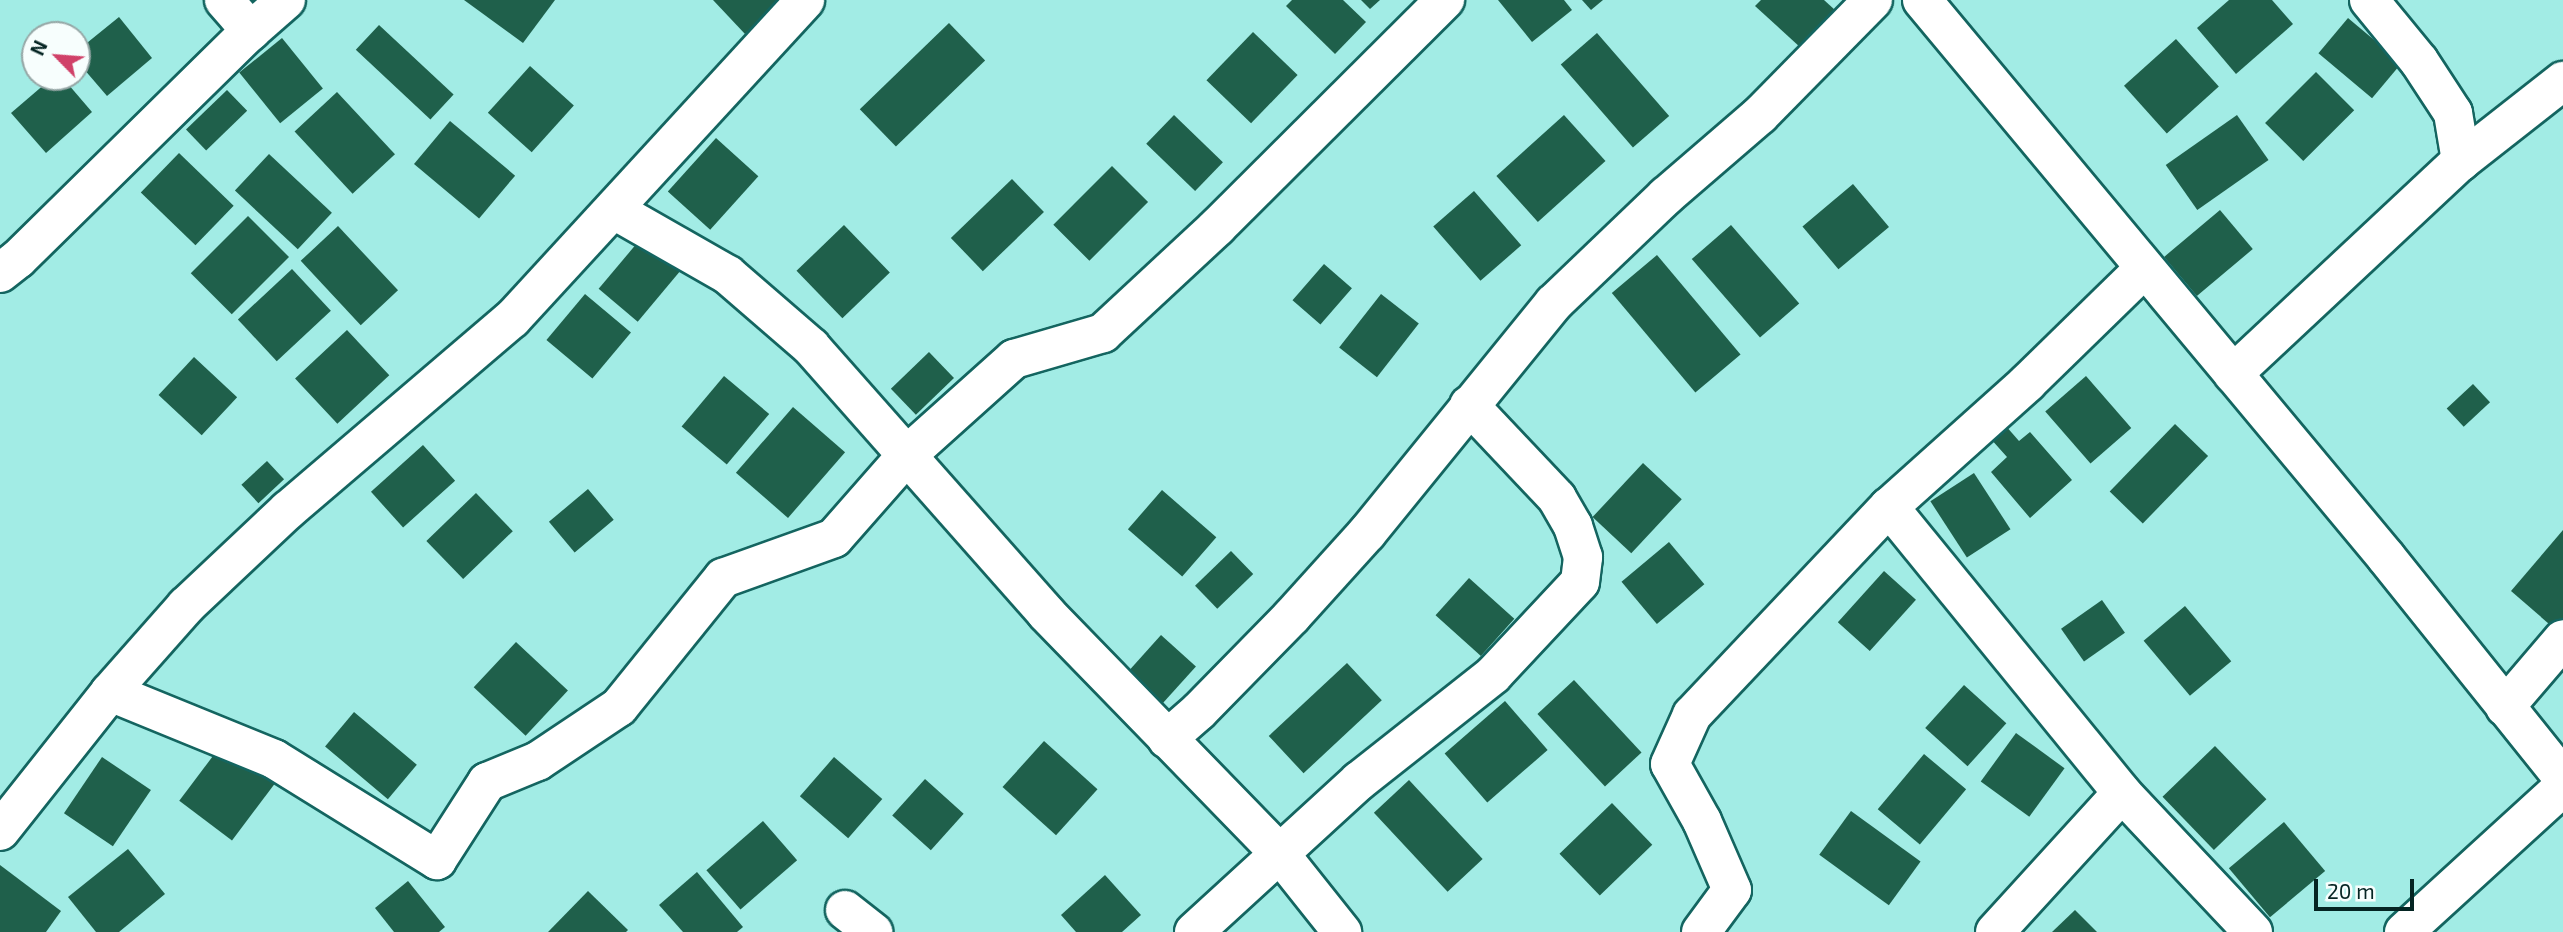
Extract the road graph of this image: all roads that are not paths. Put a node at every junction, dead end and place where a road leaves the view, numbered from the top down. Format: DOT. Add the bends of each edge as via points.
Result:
graph roads {
  1 [pos="224,0"];
  2 [pos="286,0"];
  3 [pos="805,0"];
  4 [pos="1445,0"];
  5 [pos="1873,0"];
  6 [pos="1922,0"];
  7 [pos="2369,0"];
  8 [pos="251,31"];
  9 [pos="2563,81"];
  10 [pos="2461,161"];
  11 [pos="614,210"];
  12 [pos="6,258"];
  13 [pos="2144,269"];
  14 [pos="2233,374"];
  15 [pos="1469,405"];
  16 [pos="907,455"];
  17 [pos="1889,508"];
  18 [pos="2563,639"];
  19 [pos="110,692"];
  20 [pos="2505,707"];
  21 [pos="1167,739"];
  22 [pos="2563,778"];
  23 [pos="2563,787"];
  24 [pos="2122,793"];
  25 [pos="0,831"];
  26 [pos="1280,854"];
  27 [pos="1194,932"];
  28 [pos="1342,932"];
  29 [pos="1701,932"];
  30 [pos="1995,932"];
  31 [pos="2253,932"];
  32 [pos="2404,932"];
  1 -- 8 [label="street"];
  2 -- 8 [label="street"];
  3 -- 11 [label="street"];
  4 -- 16 [label="street" via="1217,227 1103,333 1014,359"];
  5 -- 15 [label="street" via="1760,115 1665,196 1554,303"];
  6 -- 13 [label="street"];
  7 -- 10 [label="street" via="2419,61 2453,113"];
  8 -- 12 [label="street"];
  9 -- 10 [label="street"];
  10 -- 14 [label="street"];
  11 -- 16 [label="street" via="728,275 811,347"];
  11 -- 19 [label="street" via="512,319 288,510 186,607"];
  13 -- 14 [label="street"];
  13 -- 17 [label="street"];
  14 -- 20 [label="street"];
  15 -- 21 [label="street" via="1302,606"];
  15 -- 26 [label="street" via="1557,498 1583,557 1580,582 1493,675 1359,781"];
  16 -- 19 [label="street" via="835,538 723,578 619,707 538,761 486,782 438,860 274,760"];
  16 -- 21 [label="street" via="1046,613"];
  17 -- 24 [label="street"];
  17 -- 29 [label="street" via="1716,688 1692,715 1677,745 1670,764 1702,821 1732,890"];
  18 -- 20 [label="street"];
  19 -- 25 [label="street"];
  20 -- 22 [label="street"];
  21 -- 26 [label="street"];
  23 -- 32 [label="street"];
  24 -- 30 [label="street"];
  24 -- 31 [label="street"];
  26 -- 27 [label="street"];
  26 -- 28 [label="street"];
}
